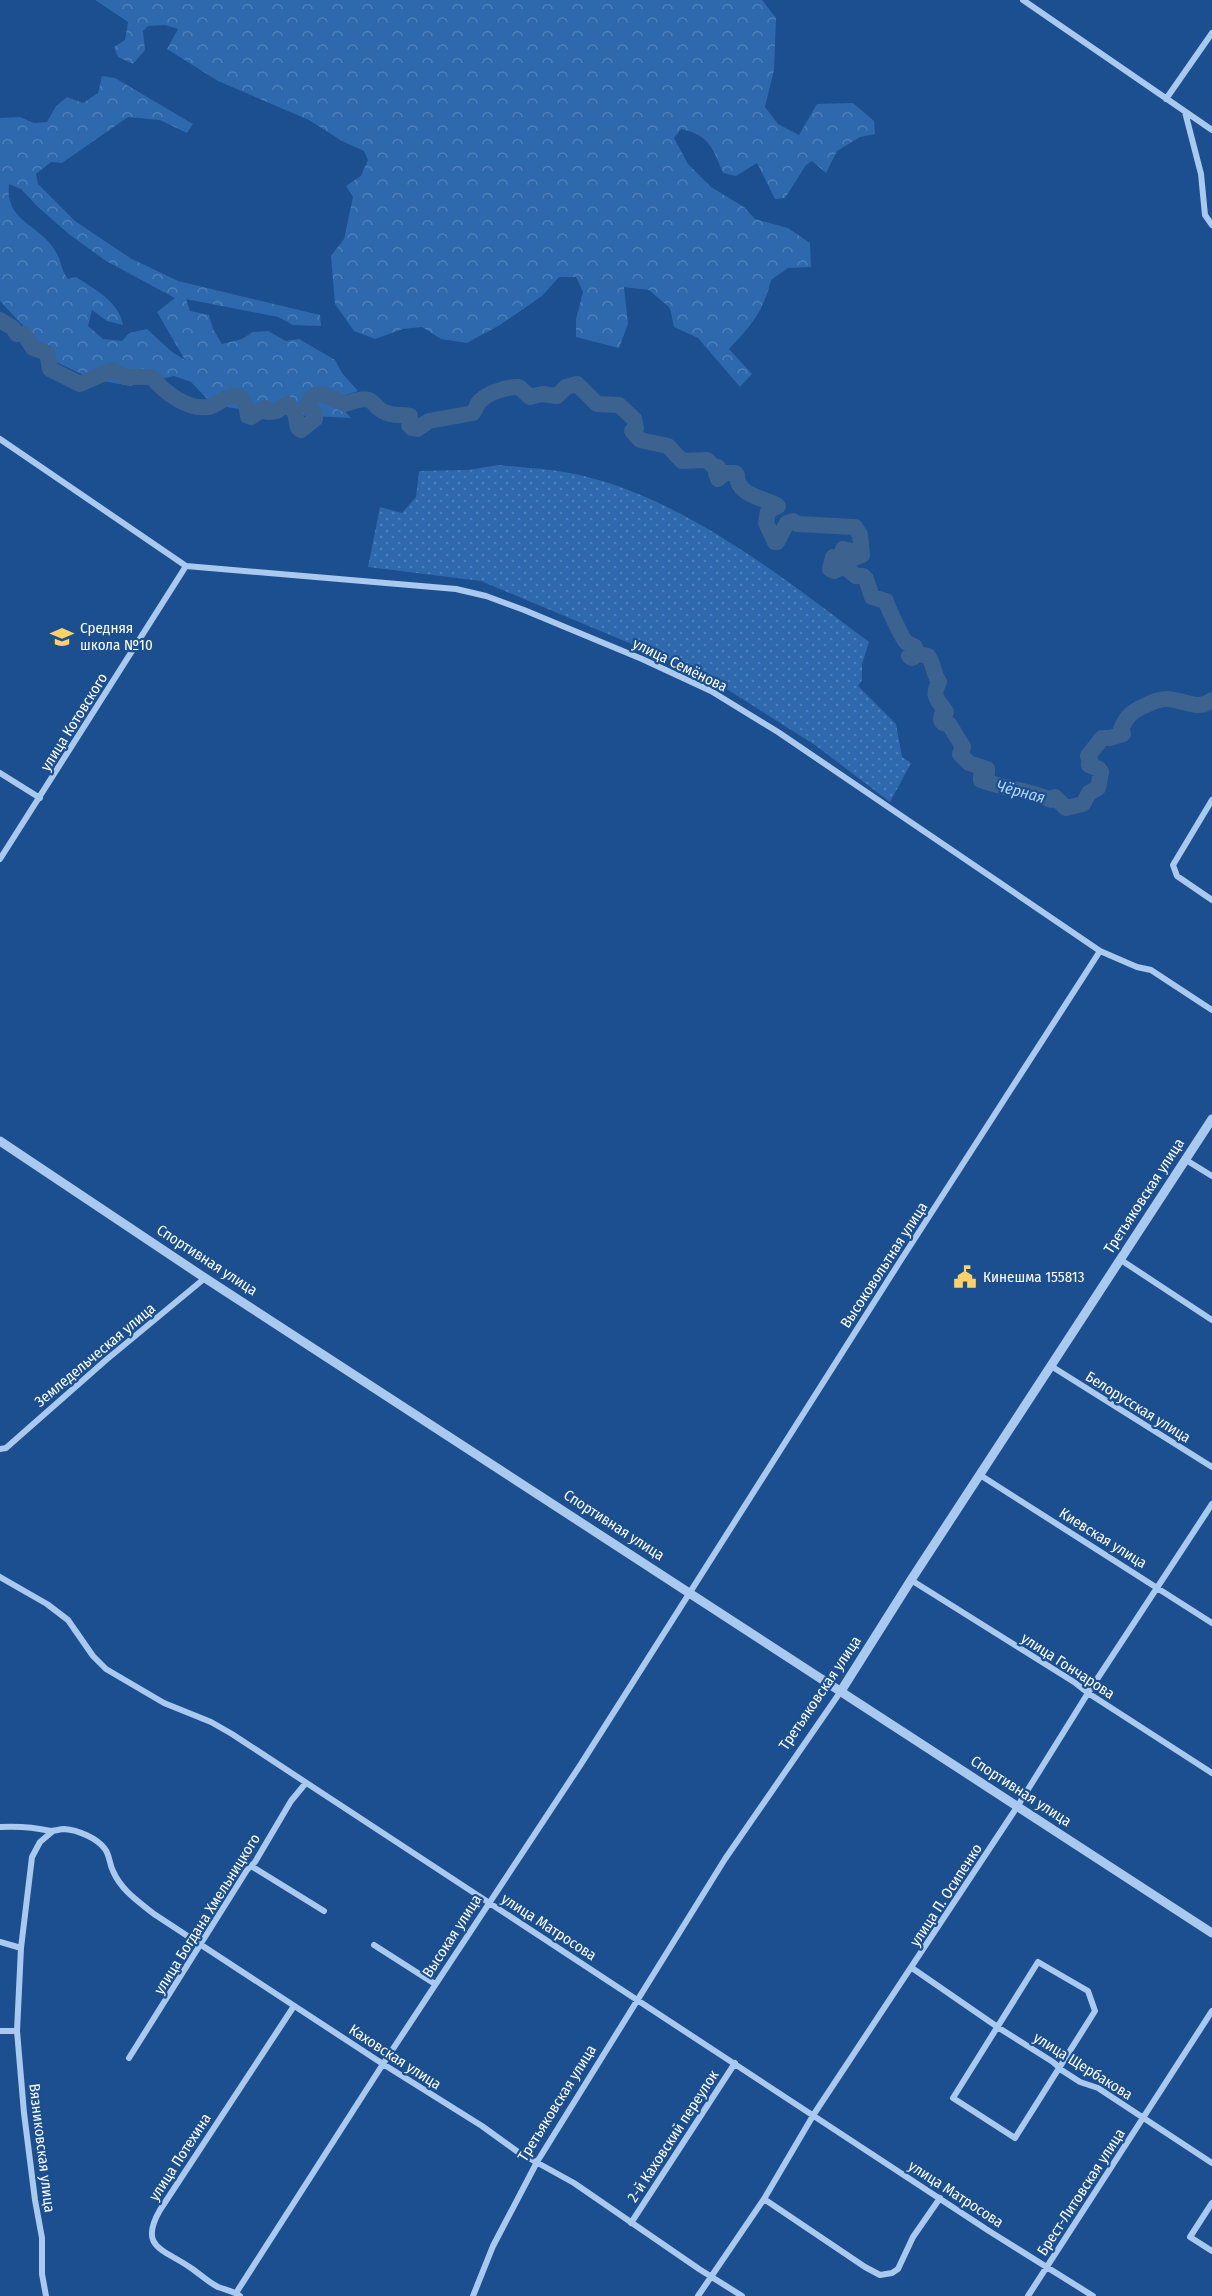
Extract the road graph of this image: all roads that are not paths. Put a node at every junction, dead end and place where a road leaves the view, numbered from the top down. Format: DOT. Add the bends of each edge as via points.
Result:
graph roads {
  1 [pos="1023,0"];
  2 [pos="1212,33"];
  3 [pos="1166,99"];
  4 [pos="1185,112"];
  5 [pos="1212,130"];
  6 [pos="1212,225"];
  7 [pos="0,439"];
  8 [pos="186,566"];
  9 [pos="0,773"];
  10 [pos="40,798"];
  11 [pos="1212,800"];
  12 [pos="0,859"];
  13 [pos="1212,900"];
  14 [pos="1100,951"];
  15 [pos="1212,1010"];
  16 [pos="1212,1119"];
  17 [pos="0,1141"];
  18 [pos="1186,1160"];
  19 [pos="1212,1176"];
  20 [pos="1121,1260"];
  21 [pos="206,1278"];
  22 [pos="1212,1320"];
  23 [pos="1051,1366"];
  24 [pos="0,1449"];
  25 [pos="1212,1467"];
  26 [pos="980,1475"];
  27 [pos="1212,1504"];
  28 [pos="0,1577"];
  29 [pos="911,1580"];
  30 [pos="1159,1588"];
  31 [pos="689,1592"];
  32 [pos="1212,1623"];
  33 [pos="841,1691"];
  34 [pos="1088,1694"];
  35 [pos="1212,1773"];
  36 [pos="305,1784"];
  37 [pos="1017,1807"];
  38 [pos="0,1827"];
  39 [pos="52,1831"];
  40 [pos="251,1866"];
  41 [pos="489,1902"];
  42 [pos="324,1911"];
  43 [pos="1212,1933"];
  44 [pos="0,1942"];
  45 [pos="201,1944"];
  46 [pos="374,1945"];
  47 [pos="21,1948"];
  48 [pos="912,1968"];
  49 [pos="435,1984"];
  50 [pos="639,2000"];
  51 [pos="294,2006"];
  52 [pos="1212,2011"];
  53 [pos="999,2028"];
  54 [pos="0,2031"];
  55 [pos="17,2031"];
  56 [pos="129,2058"];
  57 [pos="735,2063"];
  58 [pos="383,2064"];
  59 [pos="1059,2068"];
  60 [pos="814,2114"];
  61 [pos="1143,2119"];
  62 [pos="537,2162"];
  63 [pos="1212,2163"];
  64 [pos="940,2198"];
  65 [pos="764,2199"];
  66 [pos="1212,2203"];
  67 [pos="631,2223"];
  68 [pos="1212,2251"];
  69 [pos="1047,2266"];
  70 [pos="711,2276"];
  71 [pos="238,2294"];
  72 [pos="46,2296"];
  73 [pos="473,2296"];
  74 [pos="698,2296"];
  75 [pos="742,2296"];
  76 [pos="1028,2296"];
  77 [pos="1093,2296"];
  1 -- 3 [label="street"];
  2 -- 3 [label="street"];
  3 -- 4 [label="street"];
  4 -- 5 [label="street"];
  4 -- 6 [label="street" via="1201,174 1206,216"];
  7 -- 8 [label="street"];
  8 -- 10 [label="street, улица Котовского"];
  8 -- 14 [label="street, улица Семёнова" via="456,589 496,599 642,659 711,691 751,715"];
  9 -- 10 [label="street"];
  10 -- 12 [label="street, улица Котовского"];
  11 -- 13 [label="street" via="1173,865 1177,876"];
  14 -- 15 [label="street, улица Семёнова" via="1151,970"];
  14 -- 31 [label="street, Высоковольтная улица"];
  16 -- 18 [label="street, Третьяковская улица"];
  17 -- 21 [label="street, Спортивная улица"];
  18 -- 19 [label="street"];
  18 -- 20 [label="street, Третьяковская улица"];
  20 -- 22 [label="street"];
  20 -- 23 [label="street, Третьяковская улица"];
  21 -- 24 [label="street, Земледельческая улица" via="6,1448"];
  21 -- 31 [label="street, Спортивная улица"];
  23 -- 25 [label="street, Белорусская улица"];
  23 -- 26 [label="street, Третьяковская улица"];
  26 -- 29 [label="street, Третьяковская улица"];
  26 -- 30 [label="street, Киевская улица"];
  27 -- 30 [label="street, улица П. Осипенко"];
  28 -- 36 [label="street, улица Матросова" via="68,1620 106,1669 164,1703 211,1722"];
  29 -- 33 [label="street, Третьяковская улица"];
  29 -- 34 [label="street, улица Гончарова"];
  30 -- 32 [label="street, Киевская улица"];
  30 -- 34 [label="street, улица П. Осипенко"];
  31 -- 33 [label="street, Спортивная улица"];
  31 -- 41 [label="street, Высокая улица"];
  33 -- 37 [label="street, Спортивная улица"];
  33 -- 50 [label="street, Третьяковская улица" via="724,1859"];
  34 -- 35 [label="street, улица Гончарова"];
  34 -- 37 [label="street, улица П. Осипенко"];
  36 -- 40 [label="street, улица Богдана Хмельницкого"];
  36 -- 41 [label="street, улица Матросова"];
  37 -- 43 [label="street, Спортивная улица"];
  37 -- 48 [label="street, улица П. Осипенко"];
  38 -- 39 [label="street, Каховская улица" via="40,1827"];
  39 -- 45 [label="street, Каховская улица" via="79,1832 97,1841 129,1894"];
  39 -- 47 [label="street, Вязниковская улица" via="32,1857"];
  40 -- 42 [label="street"];
  40 -- 45 [label="street, улица Богдана Хмельницкого"];
  41 -- 49 [label="street, Высокая улица"];
  41 -- 50 [label="street, улица Матросова"];
  44 -- 47 [label="street"];
  45 -- 51 [label="street, Каховская улица"];
  45 -- 56 [label="street, улица Богдана Хмельницкого"];
  46 -- 49 [label="street"];
  47 -- 55 [label="street, Вязниковская улица"];
  48 -- 53 [label="street, улица Щербакова"];
  48 -- 60 [label="street, улица П. Осипенко"];
  49 -- 58 [label="street, Высокая улица"];
  50 -- 57 [label="street, улица Матросова"];
  50 -- 62 [label="street, Третьяковская улица"];
  51 -- 58 [label="street, Каховская улица"];
  51 -- 71 [label="street, улица Потехина" via="151,2229 158,2249 205,2279"];
  52 -- 61 [label="street, Брест-Литовская улица"];
  53 -- 59 [label="street, улица Щербакова"];
  53 -- 59 [label="street" via="1038,1962 1088,1991 1095,2011"];
  53 -- 59 [label="street" via="953,2098 1015,2138"];
  54 -- 55 [label="street"];
  55 -- 72 [label="street, Вязниковская улица"];
  57 -- 60 [label="street, улица Матросова"];
  57 -- 67 [label="street, 2-й Каховский переулок"];
  58 -- 62 [label="street, Каховская улица"];
  58 -- 71 [label="street, Высокая улица"];
  59 -- 61 [label="street, улица Щербакова" via="1098,2088"];
  60 -- 64 [label="street, улица Матросова"];
  60 -- 65 [label="street, улица П. Осипенко"];
  61 -- 63 [label="street, улица Щербакова"];
  61 -- 69 [label="street, Брест-Литовская улица"];
  62 -- 67 [label="street, Каховская улица"];
  62 -- 73 [label="street, Третьяковская улица"];
  64 -- 65 [label="street" via="898,2269 886,2275 865,2267"];
  64 -- 69 [label="street, улица Матросова"];
  65 -- 70 [label="street, улица П. Осипенко"];
  66 -- 68 [label="street" via="1190,2237"];
  67 -- 70 [label="street, Каховская улица"];
  69 -- 76 [label="street, Брест-Литовская улица"];
  69 -- 77 [label="street, улица Матросова"];
  70 -- 74 [label="street, улица П. Осипенко"];
  70 -- 75 [label="street, Каховская улица"];
}
